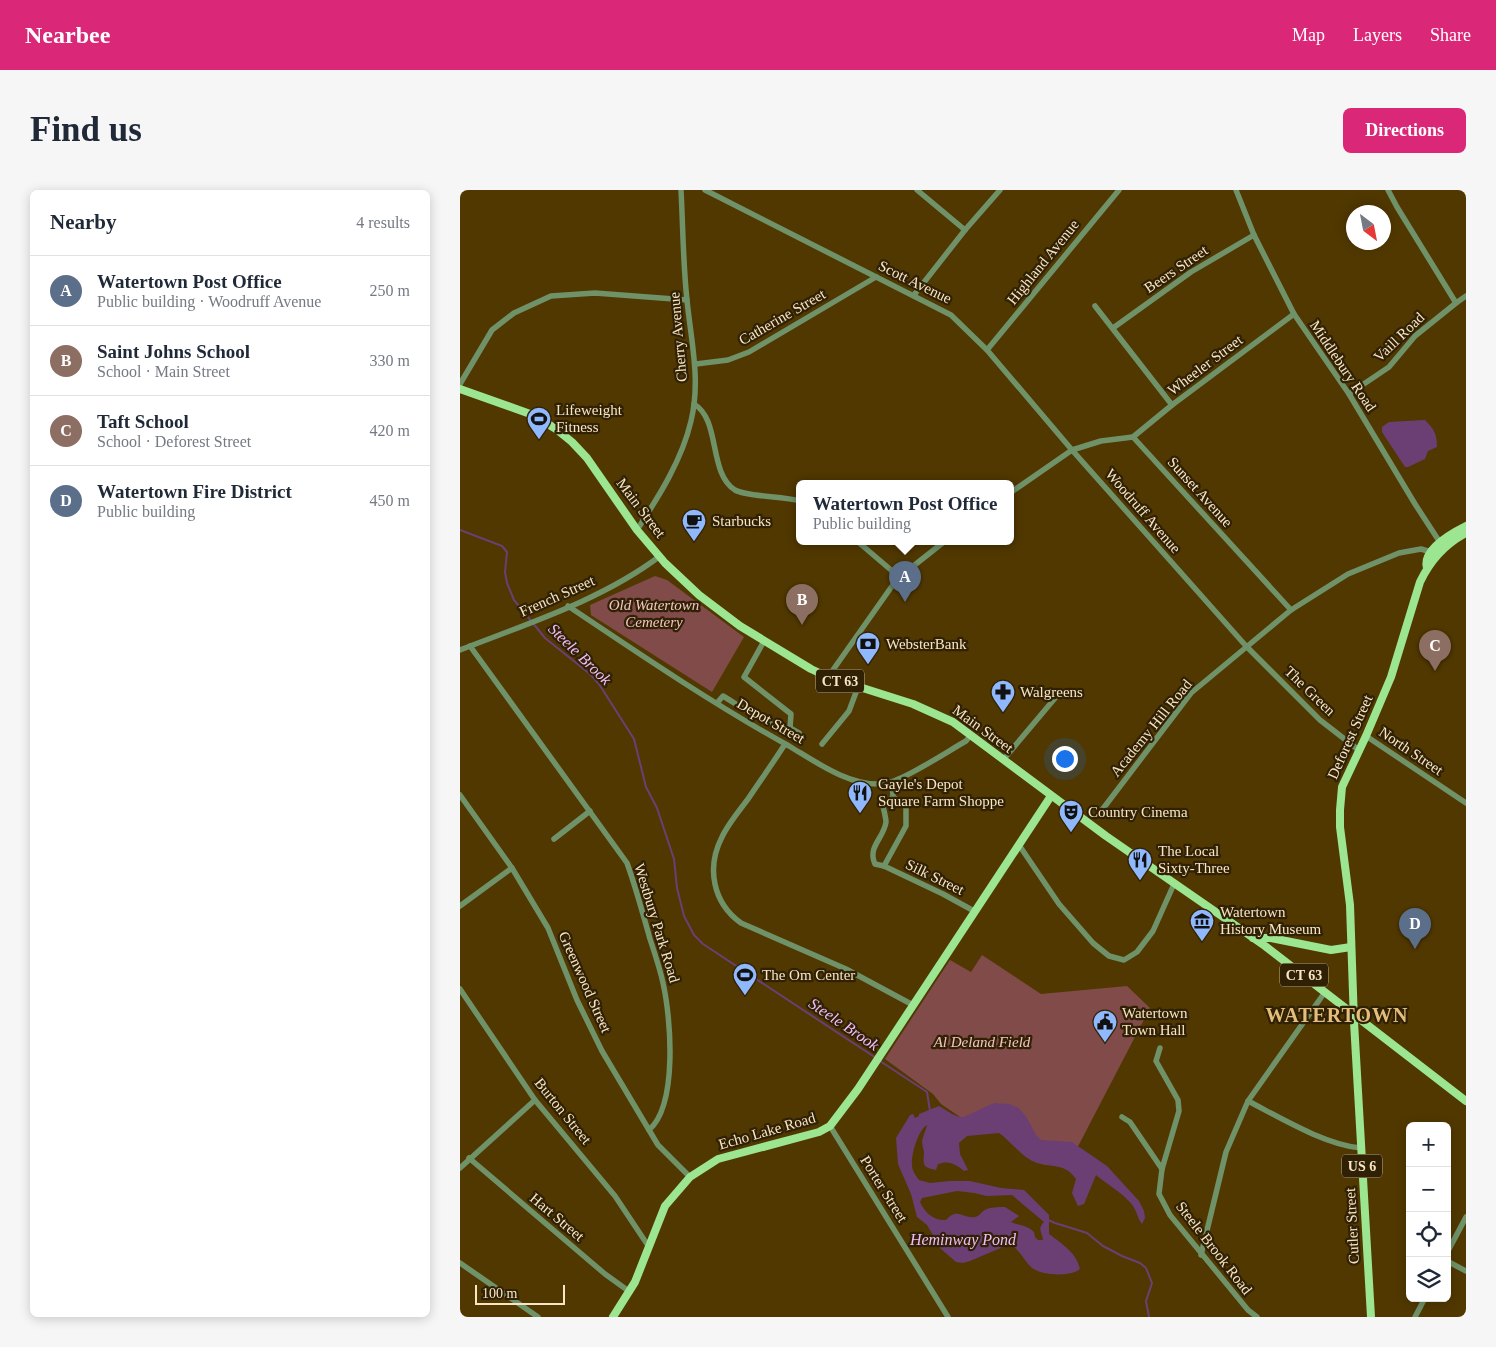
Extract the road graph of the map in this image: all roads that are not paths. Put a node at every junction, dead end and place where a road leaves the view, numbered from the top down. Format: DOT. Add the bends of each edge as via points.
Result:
graph roads {
  1 [pos="681,190"];
  2 [pos="705,190"];
  3 [pos="918,190"];
  4 [pos="1000,190"];
  5 [pos="1119,190"];
  6 [pos="1236,190"];
  7 [pos="1388,190"];
  8 [pos="965,230"];
  9 [pos="1254,235"];
  10 [pos="876,277"];
  11 [pos="914,295"];
  12 [pos="1466,296"];
  13 [pos="687,300"];
  14 [pos="1456,303"];
  15 [pos="1096,306"];
  16 [pos="1294,314"];
  17 [pos="1113,328"];
  18 [pos="987,350"];
  19 [pos="696,364"];
  20 [pos="460,384"];
  21 [pos="460,389"];
  22 [pos="1349,394"];
  23 [pos="694,404"];
  24 [pos="1172,405"];
  25 [pos="1133,436"];
  26 [pos="1072,450"];
  27 [pos="1014,490"];
  28 [pos="796,500"];
  29 [pos="1466,526"];
  30 [pos="637,530"];
  31 [pos="1466,533"];
  32 [pos="863,545"];
  33 [pos="940,545"];
  34 [pos="1442,545"];
  35 [pos="1432,552"];
  36 [pos="660,556"];
  37 [pos="1427,568"];
  38 [pos="897,578"];
  39 [pos="568,606"];
  40 [pos="1291,610"];
  41 [pos="764,641"];
  42 [pos="470,646"];
  43 [pos="1246,646"];
  44 [pos="460,650"];
  45 [pos="828,677"];
  46 [pos="858,687"];
  47 [pos="1061,691"];
  48 [pos="717,703"];
  49 [pos="790,728"];
  50 [pos="799,733"];
  51 [pos="971,735"];
  52 [pos="1366,736"];
  53 [pos="785,744"];
  54 [pos="822,744"];
  55 [pos="1360,751"];
  56 [pos="1003,760"];
  57 [pos="892,782"];
  58 [pos="460,795"];
  59 [pos="1051,796"];
  60 [pos="893,797"];
  61 [pos="1466,803"];
  62 [pos="1102,810"];
  63 [pos="590,811"];
  64 [pos="554,839"];
  65 [pos="1019,845"];
  66 [pos="884,866"];
  67 [pos="512,868"];
  68 [pos="1174,884"];
  69 [pos="460,906"];
  70 [pos="974,912"];
  71 [pos="1253,938"];
  72 [pos="1351,947"];
  73 [pos="460,989"];
  74 [pos="1325,992"];
  75 [pos="913,1005"];
  76 [pos="1354,1014"];
  77 [pos="1160,1048"];
  78 [pos="535,1100"];
  79 [pos="1248,1101"];
  80 [pos="1466,1101"];
  81 [pos="1122,1118"];
  82 [pos="830,1126"];
  83 [pos="649,1130"];
  84 [pos="1361,1148"];
  85 [pos="469,1158"];
  86 [pos="460,1168"];
  87 [pos="1162,1169"];
  88 [pos="690,1177"];
  89 [pos="1466,1217"];
  90 [pos="1451,1245"];
  91 [pos="649,1247"];
  92 [pos="1201,1255"];
  93 [pos="460,1263"];
  94 [pos="1451,1263"];
  95 [pos="1466,1270"];
  96 [pos="630,1292"];
  97 [pos="1423,1302"];
  98 [pos="538,1317"];
  99 [pos="613,1317"];
  100 [pos="948,1317"];
  101 [pos="1257,1317"];
  102 [pos="1371,1317"];
  103 [pos="1416,1317"];
  1 -- 13 [label="street, Cherry Avenue"];
  2 -- 10 [label="street, Scott Avenue"];
  3 -- 8 [label="street"];
  4 -- 8 [label="street"];
  5 -- 18 [label="street, Highland Avenue"];
  6 -- 9 [label="street, Middlebury Road"];
  7 -- 14 [label="street"];
  8 -- 11 [label="street"];
  9 -- 16 [label="street, Middlebury Road"];
  9 -- 17 [label="street, Beers Street" via="1191,272"];
  10 -- 11 [label="street, Scott Avenue"];
  10 -- 19 [label="street, Catherine Street" via="749,352 728,360"];
  11 -- 18 [label="street, Scott Avenue" via="952,315"];
  12 -- 14 [label="street, Vaill Road"];
  13 -- 19 [label="street, Cherry Avenue"];
  13 -- 20 [label="street" via="596,293 551,296 514,313 492,330"];
  14 -- 22 [label="street, Vaill Road" via="1416,336 1389,367"];
  15 -- 17 [label="street"];
  16 -- 22 [label="street, Middlebury Road"];
  16 -- 24 [label="street, Wheeler Street"];
  17 -- 24 [label="street"];
  18 -- 26 [label="street, Scott Avenue"];
  19 -- 23 [label="street, Cherry Avenue"];
  21 -- 30 [label="main road, Main Street / CT 63" via="522,410 556,429 586,458"];
  22 -- 34 [label="street, Middlebury Road"];
  23 -- 28 [label="street" via="706,415 720,466 735,490"];
  23 -- 30 [label="street, Cherry Avenue" via="676,463"];
  24 -- 25 [label="street, Wheeler Street"];
  25 -- 26 [label="street" via="1101,440"];
  25 -- 40 [label="street, Sunset Avenue"];
  26 -- 27 [label="street"];
  26 -- 43 [label="street, Woodruff Avenue"];
  29 -- 34 [label="main road, US 6"];
  30 -- 36 [label="main road, Main Street / CT 63"];
  31 -- 34 [label="main road, US 6"];
  32 -- 38 [label="street"];
  33 -- 38 [label="street"];
  34 -- 35 [label="main road, US 6"];
  34 -- 37 [label="main road, US 6"];
  35 -- 37 [label="main road, US 6" via="1426,562"];
  35 -- 40 [label="street, Academy Hill Road" via="1420,549 1399,553 1348,574"];
  36 -- 39 [label="street, French Street" via="628,577"];
  36 -- 41 [label="main road, Main Street / CT 63" via="698,595"];
  37 -- 52 [label="main road, Deforest Street / US 6" via="1391,677"];
  38 -- 45 [label="street"];
  39 -- 42 [label="street, French Street"];
  39 -- 48 [label="street, Depot Street"];
  40 -- 43 [label="street, Academy Hill Road"];
  41 -- 45 [label="main road, Main Street / CT 63"];
  41 -- 49 [label="street" via="744,677 791,714"];
  42 -- 44 [label="street, French Street"];
  42 -- 63 [label="street, Westbury Park Road"];
  43 -- 55 [label="street, The Green" via="1316,716"];
  43 -- 62 [label="street, Academy Hill Road" via="1191,693"];
  45 -- 46 [label="main road, Main Street / CT 63"];
  46 -- 51 [label="main road, Main Street / CT 63" via="941,715"];
  46 -- 54 [label="street" via="849,710"];
  47 -- 56 [label="street"];
  48 -- 49 [label="street" via="724,696 772,725"];
  48 -- 53 [label="street, Depot Street"];
  49 -- 50 [label="street"];
  51 -- 56 [label="main road, Main Street / CT 63"];
  51 -- 57 [label="street, Depot Street" via="966,741"];
  52 -- 55 [label="main road, Deforest Street / US 6"];
  52 -- 61 [label="street, North Street"];
  53 -- 57 [label="street, Depot Street" via="850,778 872,784"];
  53 -- 75 [label="street" via="722,836 713,865 719,899 731,916 741,923 846,969"];
  55 -- 72 [label="main road, Deforest Street / US 6" via="1342,787 1340,810"];
  56 -- 59 [label="main road, Main Street / CT 63"];
  57 -- 60 [label="street, Silk Street"];
  58 -- 67 [label="street, Greenwood Street"];
  59 -- 65 [label="main road, Echo Lake Road"];
  59 -- 68 [label="main road, Main Street / CT 63"];
  60 -- 66 [label="street, Silk Street" via="906,806 906,826"];
  60 -- 66 [label="street, Silk Street" via="883,806 886,822 872,858 875,864"];
  63 -- 64 [label="street"];
  63 -- 83 [label="street, Westbury Park Road" via="627,863 663,984 670,1077 662,1112 656,1125"];
  65 -- 68 [label="street" via="1059,904 1093,943 1109,956 1124,960 1137,952 1152,931"];
  65 -- 70 [label="main road, Echo Lake Road"];
  66 -- 70 [label="street, Silk Street"];
  67 -- 69 [label="street"];
  67 -- 83 [label="street, Greenwood Street" via="548,928 602,1051"];
  68 -- 71 [label="main road, Main Street / CT 63"];
  70 -- 75 [label="main road, Echo Lake Road"];
  71 -- 72 [label="main road" via="1271,938 1331,950"];
  71 -- 74 [label="main road, Main Street / CT 63"];
  72 -- 76 [label="main road, Deforest Street / US 6"];
  73 -- 78 [label="street, Burton Street"];
  74 -- 76 [label="main road, Main Street / CT 63"];
  74 -- 79 [label="street"];
  75 -- 82 [label="main road, Echo Lake Road"];
  76 -- 80 [label="main road, Main Street / CT 63"];
  76 -- 84 [label="main road, Cutler Street / US 6"];
  77 -- 87 [label="street, Steele Brook Road" via="1156,1061 1178,1100 1179,1111"];
  78 -- 85 [label="street"];
  78 -- 91 [label="street, Burton Street" via="615,1196"];
  79 -- 84 [label="street" via="1309,1133"];
  79 -- 92 [label="street" via="1226,1152"];
  81 -- 87 [label="street" via="1130,1122"];
  82 -- 88 [label="main road, Echo Lake Road" via="819,1132 718,1159"];
  82 -- 100 [label="street, Porter Street"];
  83 -- 88 [label="street, Greenwood Street" via="658,1145"];
  84 -- 102 [label="main road, Cutler Street / US 6"];
  85 -- 86 [label="street"];
  85 -- 96 [label="street, Hart Street"];
  87 -- 92 [label="street, Steele Brook Road" via="1159,1194 1170,1215"];
  88 -- 91 [label="main road, Echo Lake Road" via="665,1206"];
  89 -- 90 [label="street"];
  91 -- 96 [label="main road, Echo Lake Road"];
  92 -- 101 [label="street, Steele Brook Road"];
  93 -- 98 [label="street"];
  94 -- 95 [label="street"];
  96 -- 99 [label="main road, Echo Lake Road"];
  97 -- 103 [label="street"];
}
